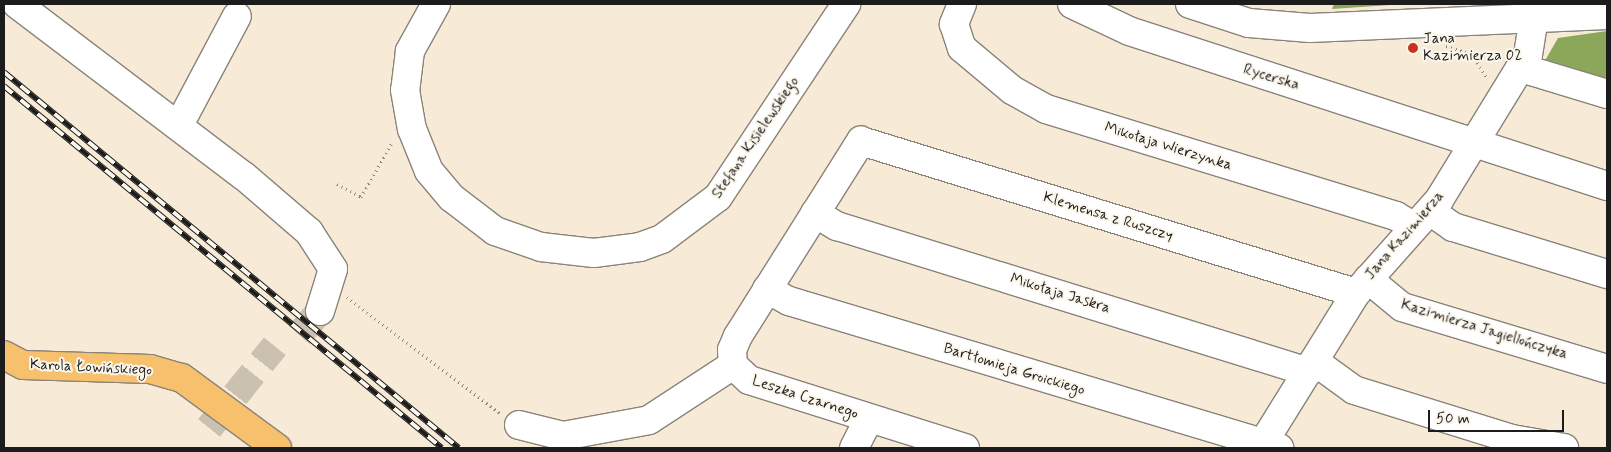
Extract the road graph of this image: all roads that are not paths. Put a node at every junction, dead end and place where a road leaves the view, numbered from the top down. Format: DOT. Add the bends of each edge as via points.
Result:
graph roads {
  1 [pos="17,4"];
  2 [pos="436,4"];
  3 [pos="846,4"];
  4 [pos="1072,4"];
  5 [pos="1190,4"];
  6 [pos="958,14"];
  7 [pos="1607,15"];
  8 [pos="237,16"];
  9 [pos="1534,18"];
  10 [pos="1521,68"];
  11 [pos="1607,94"];
  12 [pos="179,125"];
  13 [pos="1474,144"];
  14 [pos="1607,186"];
  15 [pos="815,213"];
  16 [pos="1422,219"];
  17 [pos="1607,274"];
  18 [pos="1362,286"];
  19 [pos="768,289"];
  20 [pos="320,311"];
  21 [pos="4,355"];
  22 [pos="734,365"];
  23 [pos="1311,366"];
  24 [pos="1607,369"];
  25 [pos="869,419"];
  26 [pos="519,426"];
  27 [pos="1267,447"];
  28 [pos="277,448"];
  29 [pos="854,448"];
  30 [pos="965,448"];
  31 [pos="1564,448"];
  1 -- 12 [label="street"];
  2 -- 3 [label="street, Stefana Kisielewskiego" via="408,61 405,90 410,122 429,171 452,198 495,231 567,251 594,253 640,247 682,227 718,197"];
  4 -- 13 [label="street, Rycerska" via="1129,31"];
  5 -- 9 [label="street" via="1220,16 1279,27"];
  6 -- 16 [label="street, Mikołaja Wierzynka" via="959,42 979,64 1046,109 1396,216"];
  7 -- 9 [label="street"];
  8 -- 12 [label="street"];
  9 -- 10 [label="street, Jana Kazimierza" via="1528,55"];
  10 -- 11 [label="street"];
  10 -- 13 [label="street, Jana Kazimierza"];
  12 -- 20 [label="street" via="281,206 314,238 333,269"];
  13 -- 14 [label="street, Rycerska"];
  13 -- 16 [label="street, Jana Kazimierza"];
  15 -- 18 [label="street, Klemensa z Ruszczy" via="861,141"];
  15 -- 19 [label="street"];
  15 -- 23 [label="street, Mikołaja Jaskra" via="837,226"];
  16 -- 17 [label="street, Mikołaja Wierzynka"];
  16 -- 18 [label="street, Jana Kazimierza"];
  18 -- 23 [label="street, Jana Kazimierza"];
  18 -- 24 [label="street, Kazimierza Jagiellończyka" via="1402,307"];
  19 -- 22 [label="street" via="734,344"];
  19 -- 27 [label="street, Bartłomieja Groickiego" via="789,301"];
  21 -- 28 [label="main road, Karola Łowińskiego" via="23,365 150,369 182,378"];
  22 -- 25 [label="street, Leszka Czarnego" via="749,380"];
  22 -- 26 [label="street" via="649,420 563,436"];
  23 -- 27 [label="street, Jana Kazimierza"];
  23 -- 31 [label="street, Mikołaja Jaskra" via="1354,390 1512,439"];
  25 -- 29 [label="street"];
  25 -- 30 [label="street, Leszka Czarnego"];
}
